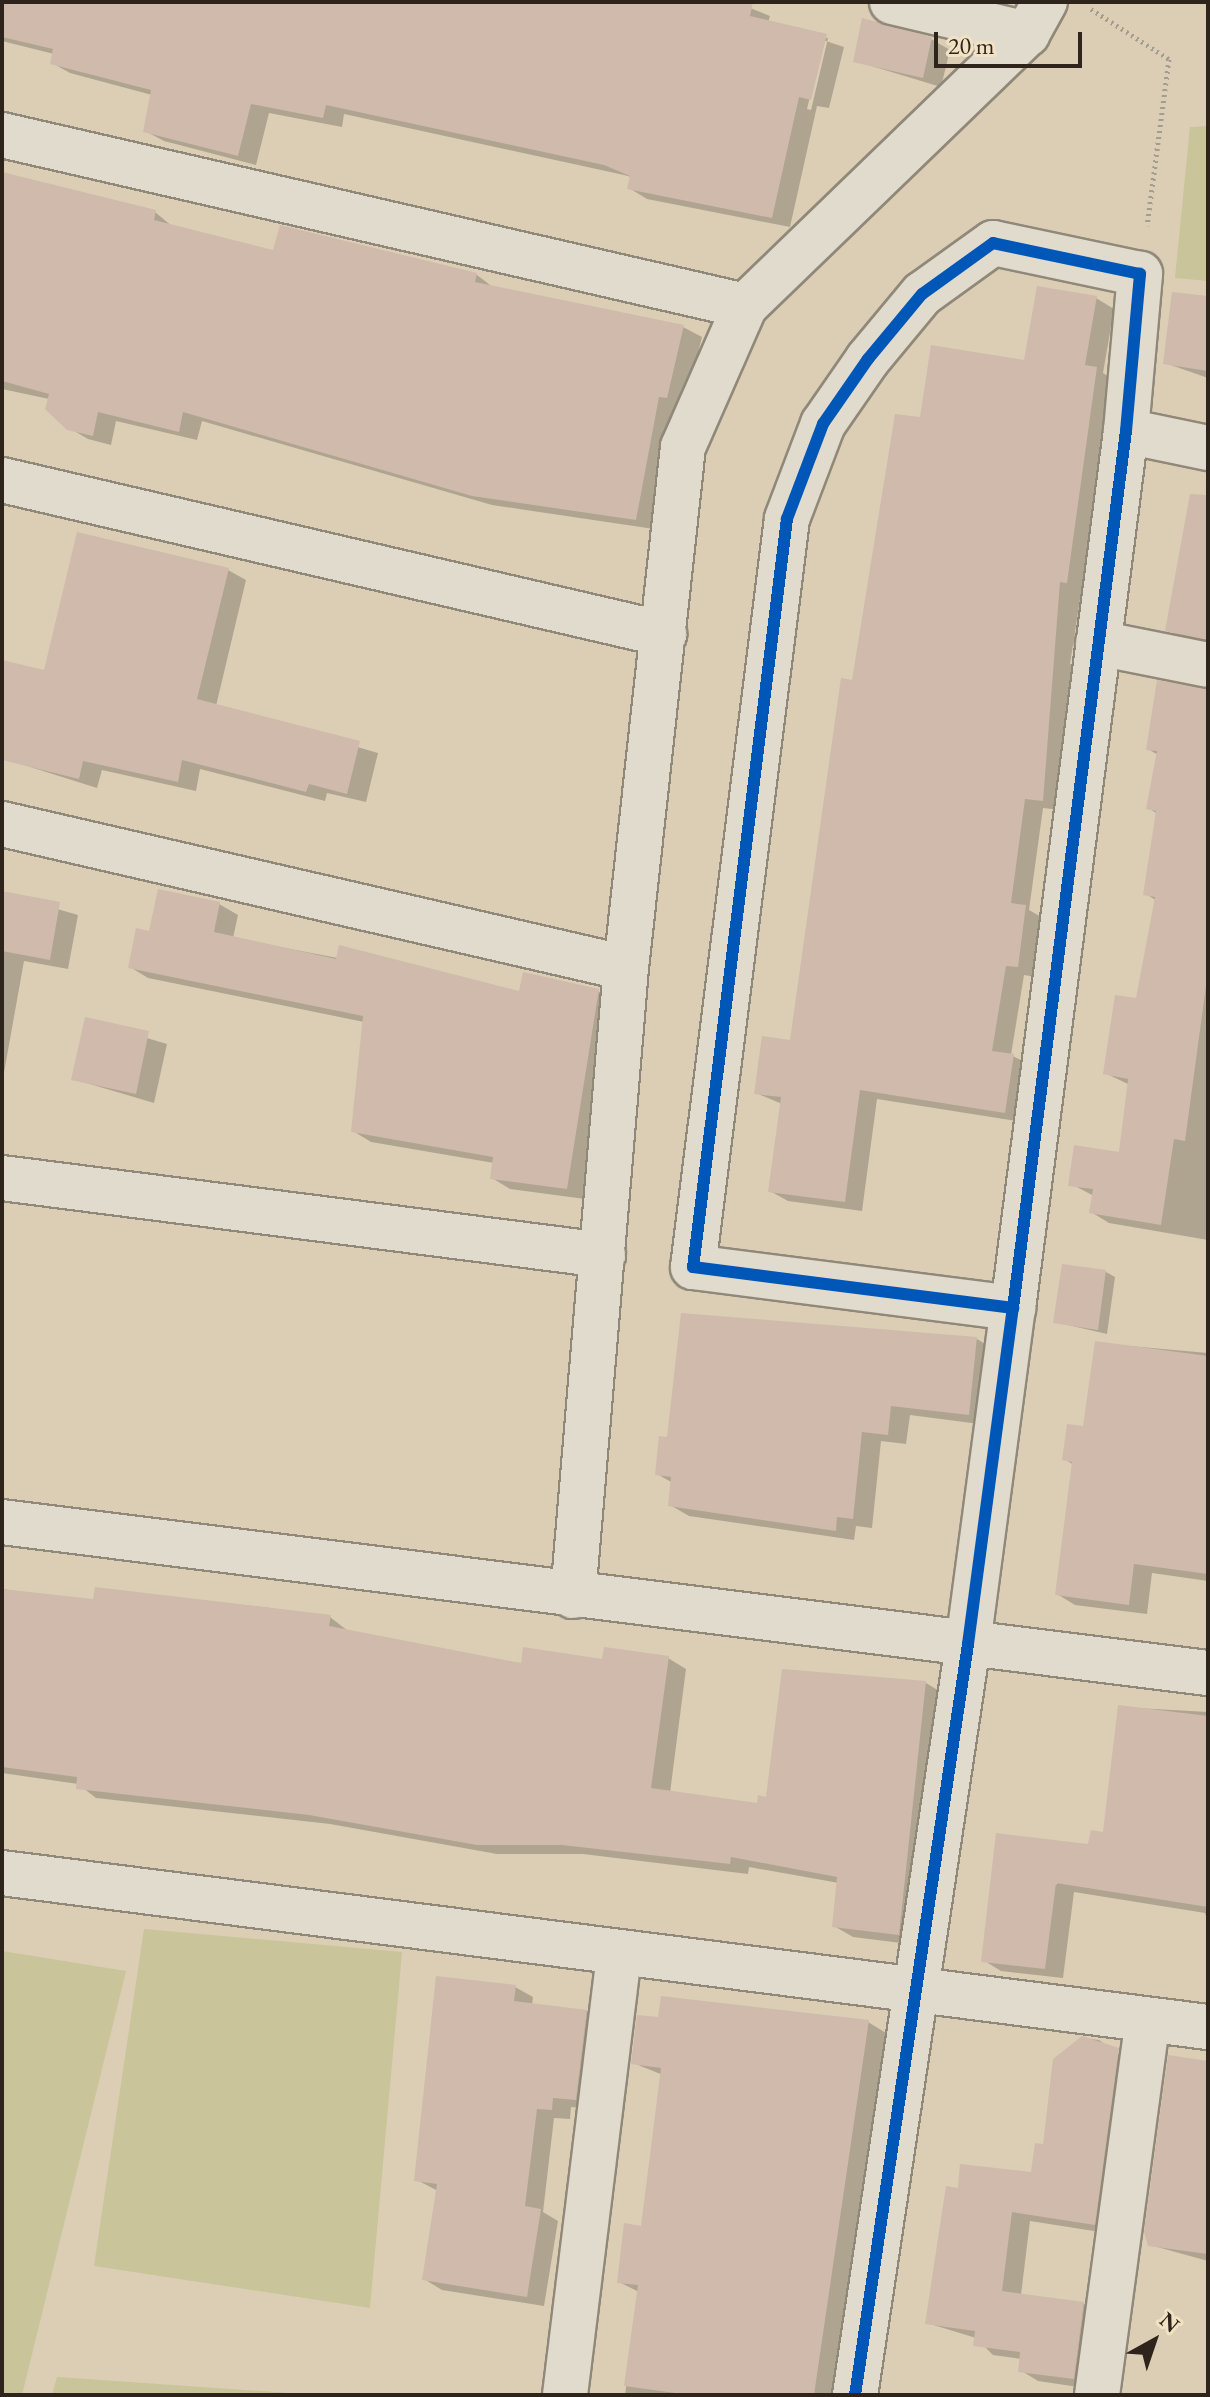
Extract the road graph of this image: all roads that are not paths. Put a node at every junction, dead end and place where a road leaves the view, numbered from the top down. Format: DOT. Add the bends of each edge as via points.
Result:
graph roads {
  1 [pos="892,2"];
  2 [pos="1036,18"];
  3 [pos="2,135"];
  4 [pos="745,306"];
  5 [pos="1126,431"];
  6 [pos="1208,448"];
  7 [pos="2,480"];
  8 [pos="664,634"];
  9 [pos="1098,643"];
  10 [pos="1208,665"];
  11 [pos="2,824"];
  12 [pos="626,968"];
  13 [pos="2,1178"];
  14 [pos="603,1255"];
  15 [pos="1013,1308"];
  16 [pos="2,1522"];
  17 [pos="573,1596"];
  18 [pos="968,1644"];
  19 [pos="1208,1673"];
  20 [pos="2,1873"];
  21 [pos="619,1957"];
  22 [pos="918,1990"];
  23 [pos="1148,2020"];
  24 [pos="1208,2027"];
  25 [pos="565,2395"];
  26 [pos="855,2395"];
  27 [pos="1097,2395"];
  1 -- 2 [label="street"];
  2 -- 4 [label="street"];
  3 -- 4 [label="street"];
  4 -- 8 [label="street" via="683,447"];
  5 -- 6 [label="street"];
  5 -- 9 [label="street"];
  5 -- 15 [label="street" via="1140,274 993,243 922,294 823,424 787,519 693,1267"];
  7 -- 8 [label="street"];
  8 -- 12 [label="street"];
  9 -- 10 [label="street"];
  9 -- 15 [label="street"];
  11 -- 12 [label="street"];
  12 -- 14 [label="street"];
  13 -- 14 [label="street"];
  14 -- 17 [label="street"];
  15 -- 18 [label="street"];
  16 -- 17 [label="street"];
  17 -- 18 [label="street"];
  18 -- 19 [label="street"];
  18 -- 22 [label="street"];
  20 -- 21 [label="street"];
  21 -- 22 [label="street"];
  21 -- 25 [label="street"];
  22 -- 23 [label="street"];
  22 -- 26 [label="street"];
  23 -- 24 [label="street"];
  23 -- 27 [label="street"];
}
